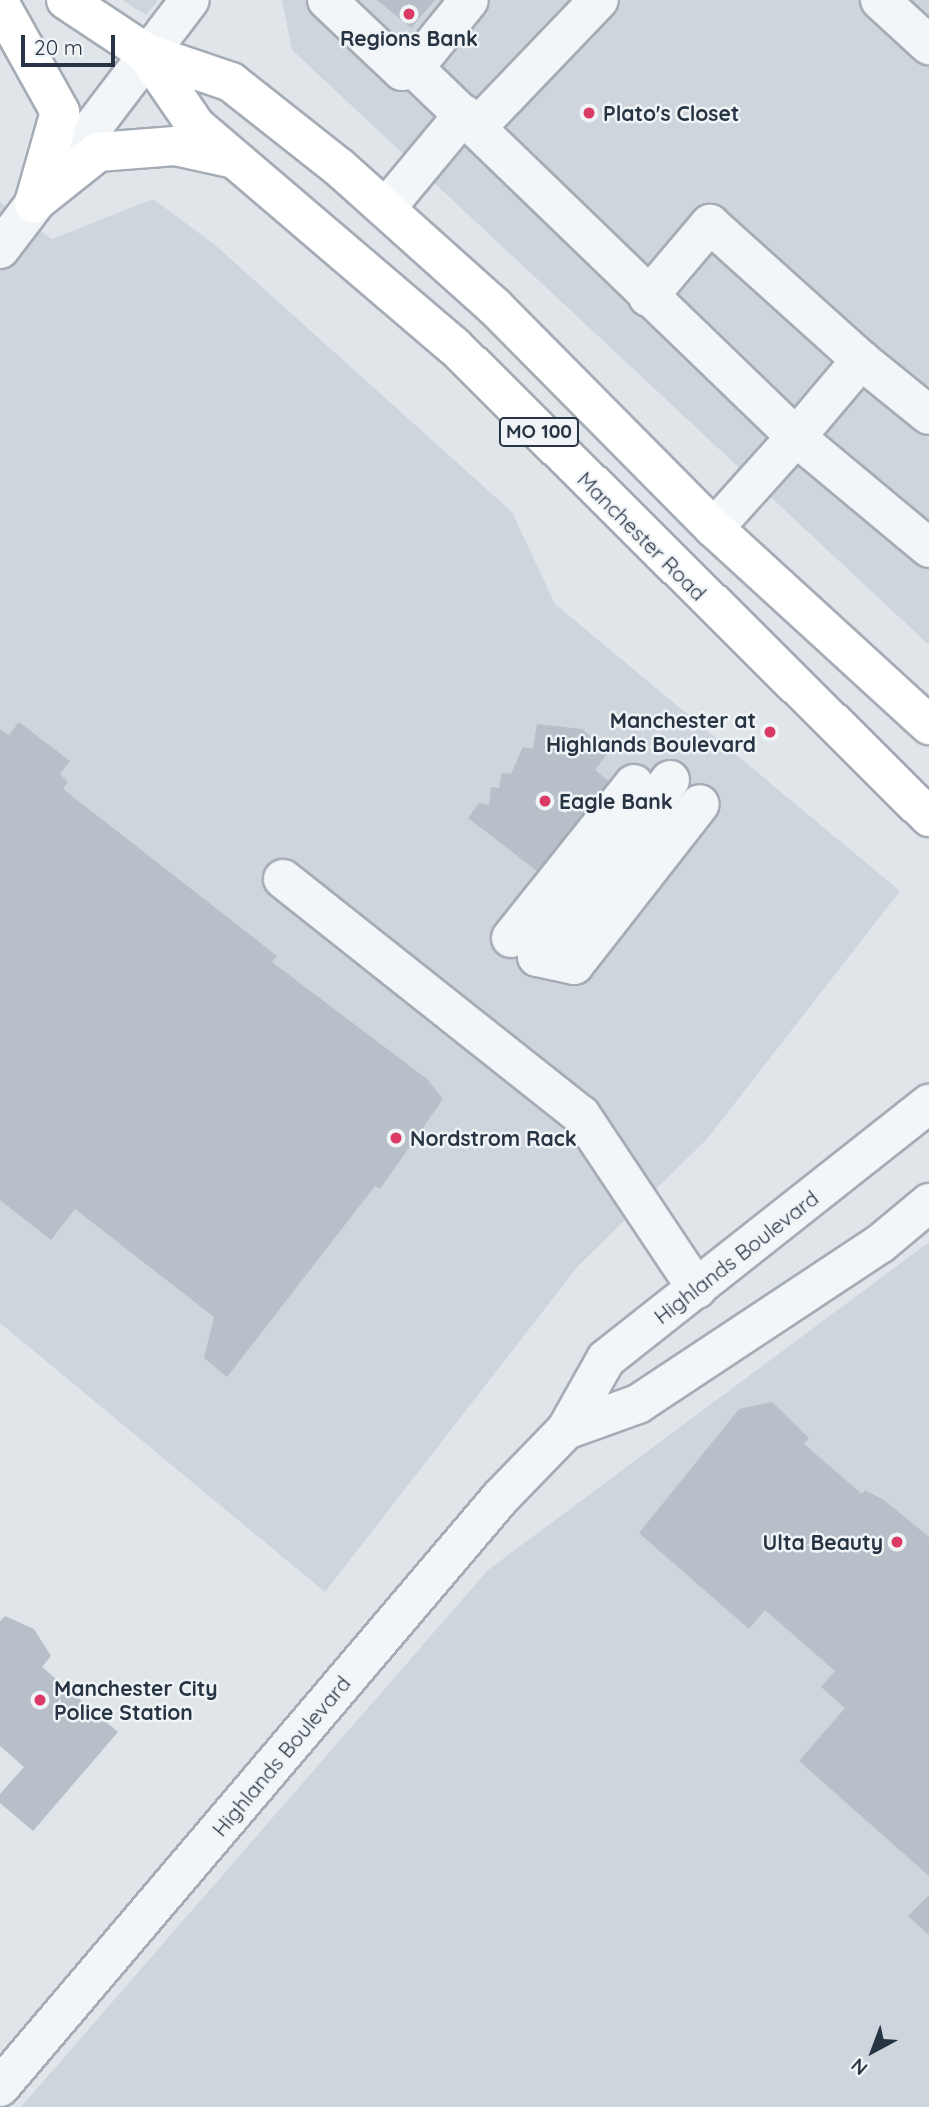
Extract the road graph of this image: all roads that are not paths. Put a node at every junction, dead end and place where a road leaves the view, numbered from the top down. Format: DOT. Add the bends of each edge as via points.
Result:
graph roads {
  1 [pos="66,0"];
  2 [pos="190,0"];
  3 [pos="327,0"];
  4 [pos="469,0"];
  5 [pos="599,0"];
  6 [pos="880,0"];
  7 [pos="0,4"];
  8 [pos="929,45"];
  9 [pos="146,52"];
  10 [pos="414,68"];
  11 [pos="471,121"];
  12 [pos="240,160"];
  13 [pos="34,203"];
  14 [pos="386,208"];
  15 [pos="0,249"];
  16 [pos="648,296"];
  17 [pos="861,360"];
  18 [pos="929,415"];
  19 [pos="796,437"];
  20 [pos="714,528"];
  21 [pos="929,548"];
  22 [pos="929,725"];
  23 [pos="674,780"];
  24 [pos="929,817"];
  25 [pos="283,878"];
  26 [pos="531,951"];
  27 [pos="929,1104"];
  28 [pos="929,1203"];
  29 [pos="697,1289"];
  30 [pos="566,1430"];
  31 [pos="0,2087"];
  1 -- 9 [label="main road, Manchester Road / MO 100"];
  2 -- 9 [label="street"];
  3 -- 10 [label="street" via="391,63 402,71"];
  4 -- 10 [label="street"];
  5 -- 11 [label="street"];
  6 -- 8 [label="street"];
  7 -- 13 [label="main road" via="60,112"];
  9 -- 12 [label="main road, Manchester Road / MO 100" via="196,126"];
  9 -- 13 [label="street"];
  9 -- 14 [label="main road, Manchester Road / MO 100" via="232,82"];
  10 -- 11 [label="street"];
  11 -- 14 [label="street"];
  11 -- 16 [label="street"];
  12 -- 13 [label="main road" via="175,146 98,152"];
  12 -- 24 [label="main road, Manchester Road / MO 100" via="454,346"];
  13 -- 15 [label="street"];
  14 -- 20 [label="main road, Manchester Road / MO 100" via="530,341"];
  16 -- 17 [label="street" via="710,224"];
  16 -- 19 [label="street"];
  17 -- 18 [label="street"];
  17 -- 19 [label="street"];
  19 -- 20 [label="street"];
  19 -- 21 [label="street"];
  20 -- 22 [label="main road, Manchester Road / MO 100"];
  23 -- 26 [label="street"];
  25 -- 29 [label="street" via="581,1115"];
  27 -- 29 [label="street, Highlands Boulevard"];
  28 -- 30 [label="street, Highlands Boulevard" via="880,1244 638,1404"];
  29 -- 30 [label="street, Highlands Boulevard" via="606,1359"];
  30 -- 31 [label="street, Highlands Boulevard" via="482,1518"];
}
